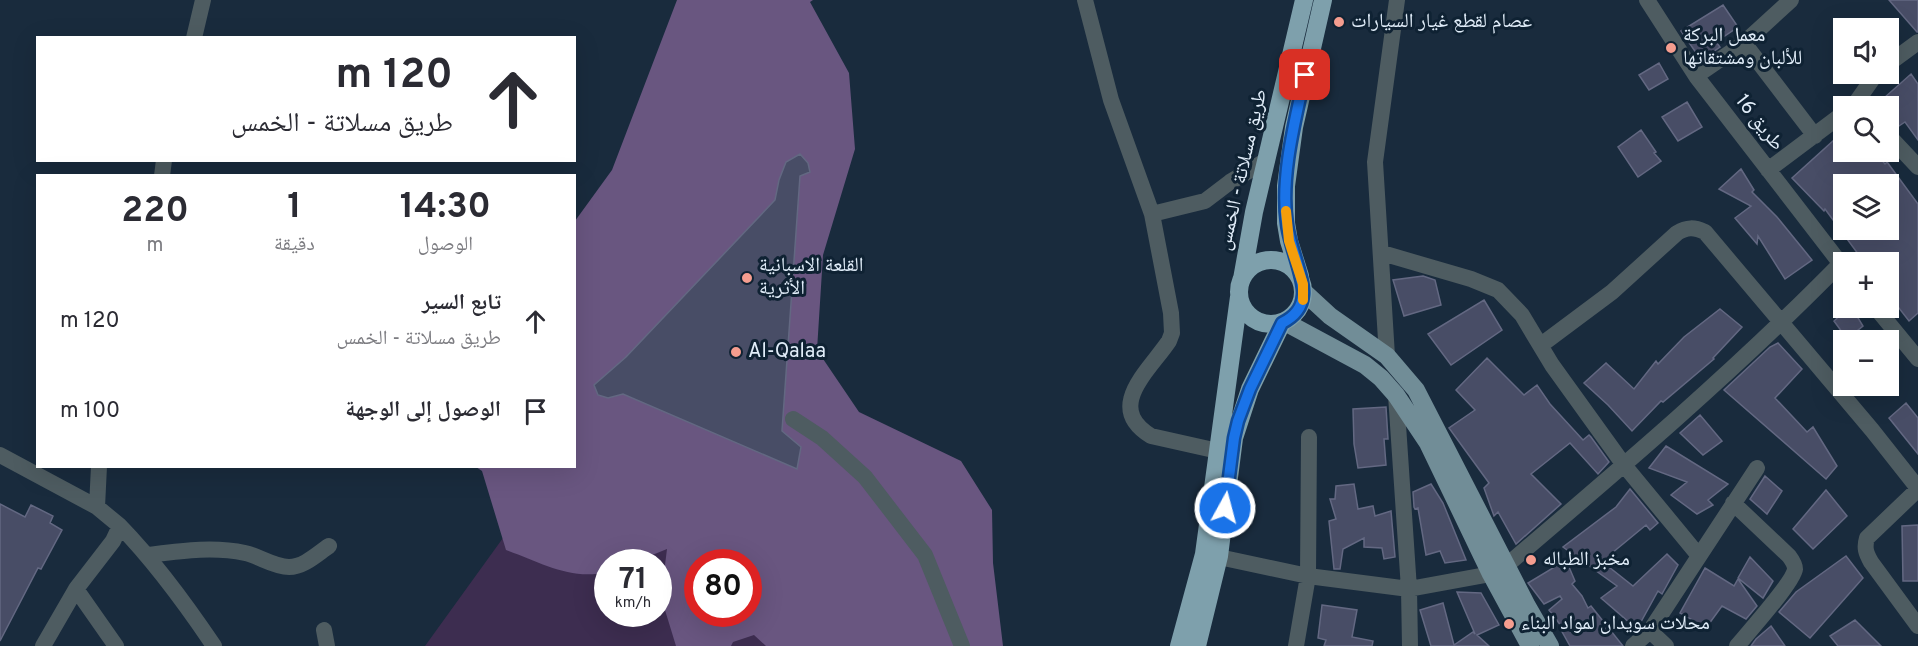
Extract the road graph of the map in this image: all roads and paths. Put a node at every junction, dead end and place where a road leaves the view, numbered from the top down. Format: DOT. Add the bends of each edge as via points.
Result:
graph roads {
  1 [pos="203,0"];
  2 [pos="1085,0"];
  3 [pos="1304,0"];
  4 [pos="1323,0"];
  5 [pos="1397,0"];
  6 [pos="1647,0"];
  7 [pos="1791,0"];
  8 [pos="194,36"];
  9 [pos="1918,42"];
  10 [pos="1744,43"];
  11 [pos="1899,56"];
  12 [pos="1696,76"];
  13 [pos="1833,122"];
  14 [pos="1815,136"];
  15 [pos="1899,147"];
  16 [pos="1267,160"];
  17 [pos="1918,167"];
  18 [pos="1768,170"];
  19 [pos="1152,214"];
  20 [pos="1382,253"];
  21 [pos="1833,254"];
  22 [pos="1833,275"];
  23 [pos="1302,284"];
  24 [pos="1240,288"];
  25 [pos="1884,318"];
  26 [pos="1283,323"];
  27 [pos="1782,323"];
  28 [pos="1540,345"];
  29 [pos="1387,356"];
  30 [pos="1918,358"];
  31 [pos="1396,395"];
  32 [pos="794,419"];
  33 [pos="1309,437"];
  34 [pos="1218,451"];
  35 [pos="0,454"];
  36 [pos="1624,465"];
  37 [pos="99,468"];
  38 [pos="1757,468"];
  39 [pos="1733,503"];
  40 [pos="97,507"];
  41 [pos="120,526"];
  42 [pos="329,546"];
  43 [pos="148,555"];
  44 [pos="1212,555"];
  45 [pos="1699,556"];
  46 [pos="1499,569"];
  47 [pos="1308,576"];
  48 [pos="76,589"];
  49 [pos="1409,589"];
  50 [pos="1918,626"];
  51 [pos="1650,631"];
  52 [pos="43,646"];
  53 [pos="116,646"];
  54 [pos="213,646"];
  55 [pos="962,646"];
  56 [pos="1179,646"];
  57 [pos="1197,646"];
  58 [pos="1296,646"];
  59 [pos="1410,646"];
  60 [pos="1530,646"];
  61 [pos="1550,646"];
  62 [pos="1633,646"];
  63 [pos="1666,646"];
  64 [pos="1737,646"];
  1 -- 8 [label="street"];
  2 -- 19 [label="street" via="1111,100"];
  3 -- 16 [label="highway, طريق مسلاتة - الخمس"];
  4 -- 23 [label="highway, طريق مسلاتة - الخمس" via="1294,127 1286,186 1286,223"];
  5 -- 20 [label="street" via="1375,162"];
  6 -- 12 [label="street, طريق 16"];
  7 -- 10 [label="street"];
  9 -- 11 [label="street"];
  10 -- 12 [label="street"];
  10 -- 14 [label="street"];
  12 -- 18 [label="street, طريق 16"];
  13 -- 14 [label="street"];
  14 -- 18 [label="street"];
  15 -- 17 [label="street"];
  16 -- 19 [label="street" via="1205,201"];
  16 -- 24 [label="highway, طريق مسلاتة - الخمس"];
  18 -- 21 [label="street, طريق 16"];
  19 -- 34 [label="street" via="1172,333 1134,389 1131,410 1136,423 1151,436"];
  20 -- 28 [label="street" via="1498,290 1522,315"];
  20 -- 29 [label="street"];
  22 -- 27 [label="street"];
  23 -- 24 [label="highway" via="1293,268 1275,260 1247,270"];
  23 -- 26 [label="highway" via="1299,310"];
  23 -- 29 [label="main road" via="1330,316"];
  24 -- 26 [label="highway" via="1247,314 1264,324"];
  24 -- 34 [label="highway, طريق مسلاتة - الخمس"];
  25 -- 30 [label="street"];
  26 -- 31 [label="main road" via="1365,365"];
  26 -- 44 [label="highway" via="1250,389 1234,438"];
  27 -- 28 [label="street" via="1705,232 1685,228 1612,292"];
  27 -- 36 [label="street"];
  27 -- 50 [label="street" via="1917,487 1867,538 1865,552"];
  28 -- 36 [label="street"];
  29 -- 46 [label="main road" via="1416,390"];
  31 -- 46 [label="main road" via="1428,443"];
  31 -- 49 [label="street"];
  32 -- 55 [label="street" via="865,477 925,555"];
  33 -- 47 [label="street"];
  34 -- 44 [label="highway, طريق مسلاتة - الخمس"];
  35 -- 40 [label="street"];
  36 -- 45 [label="street"];
  36 -- 46 [label="street"];
  37 -- 40 [label="street"];
  38 -- 39 [label="street"];
  39 -- 45 [label="street"];
  39 -- 64 [label="street" via="1789,556 1795,571"];
  40 -- 41 [label="street"];
  41 -- 43 [label="street"];
  41 -- 48 [label="street"];
  42 -- 43 [label="street" via="301,565 289,567 246,553 219,550"];
  43 -- 54 [label="street"];
  44 -- 47 [label="street"];
  44 -- 56 [label="highway"];
  44 -- 57 [label="highway"];
  45 -- 51 [label="street"];
  46 -- 49 [label="street"];
  46 -- 60 [label="main road"];
  46 -- 61 [label="main road"];
  47 -- 49 [label="street"];
  47 -- 58 [label="street"];
  48 -- 52 [label="street"];
  48 -- 53 [label="street"];
  49 -- 59 [label="street"];
  51 -- 62 [label="street"];
  51 -- 63 [label="street"];
}
